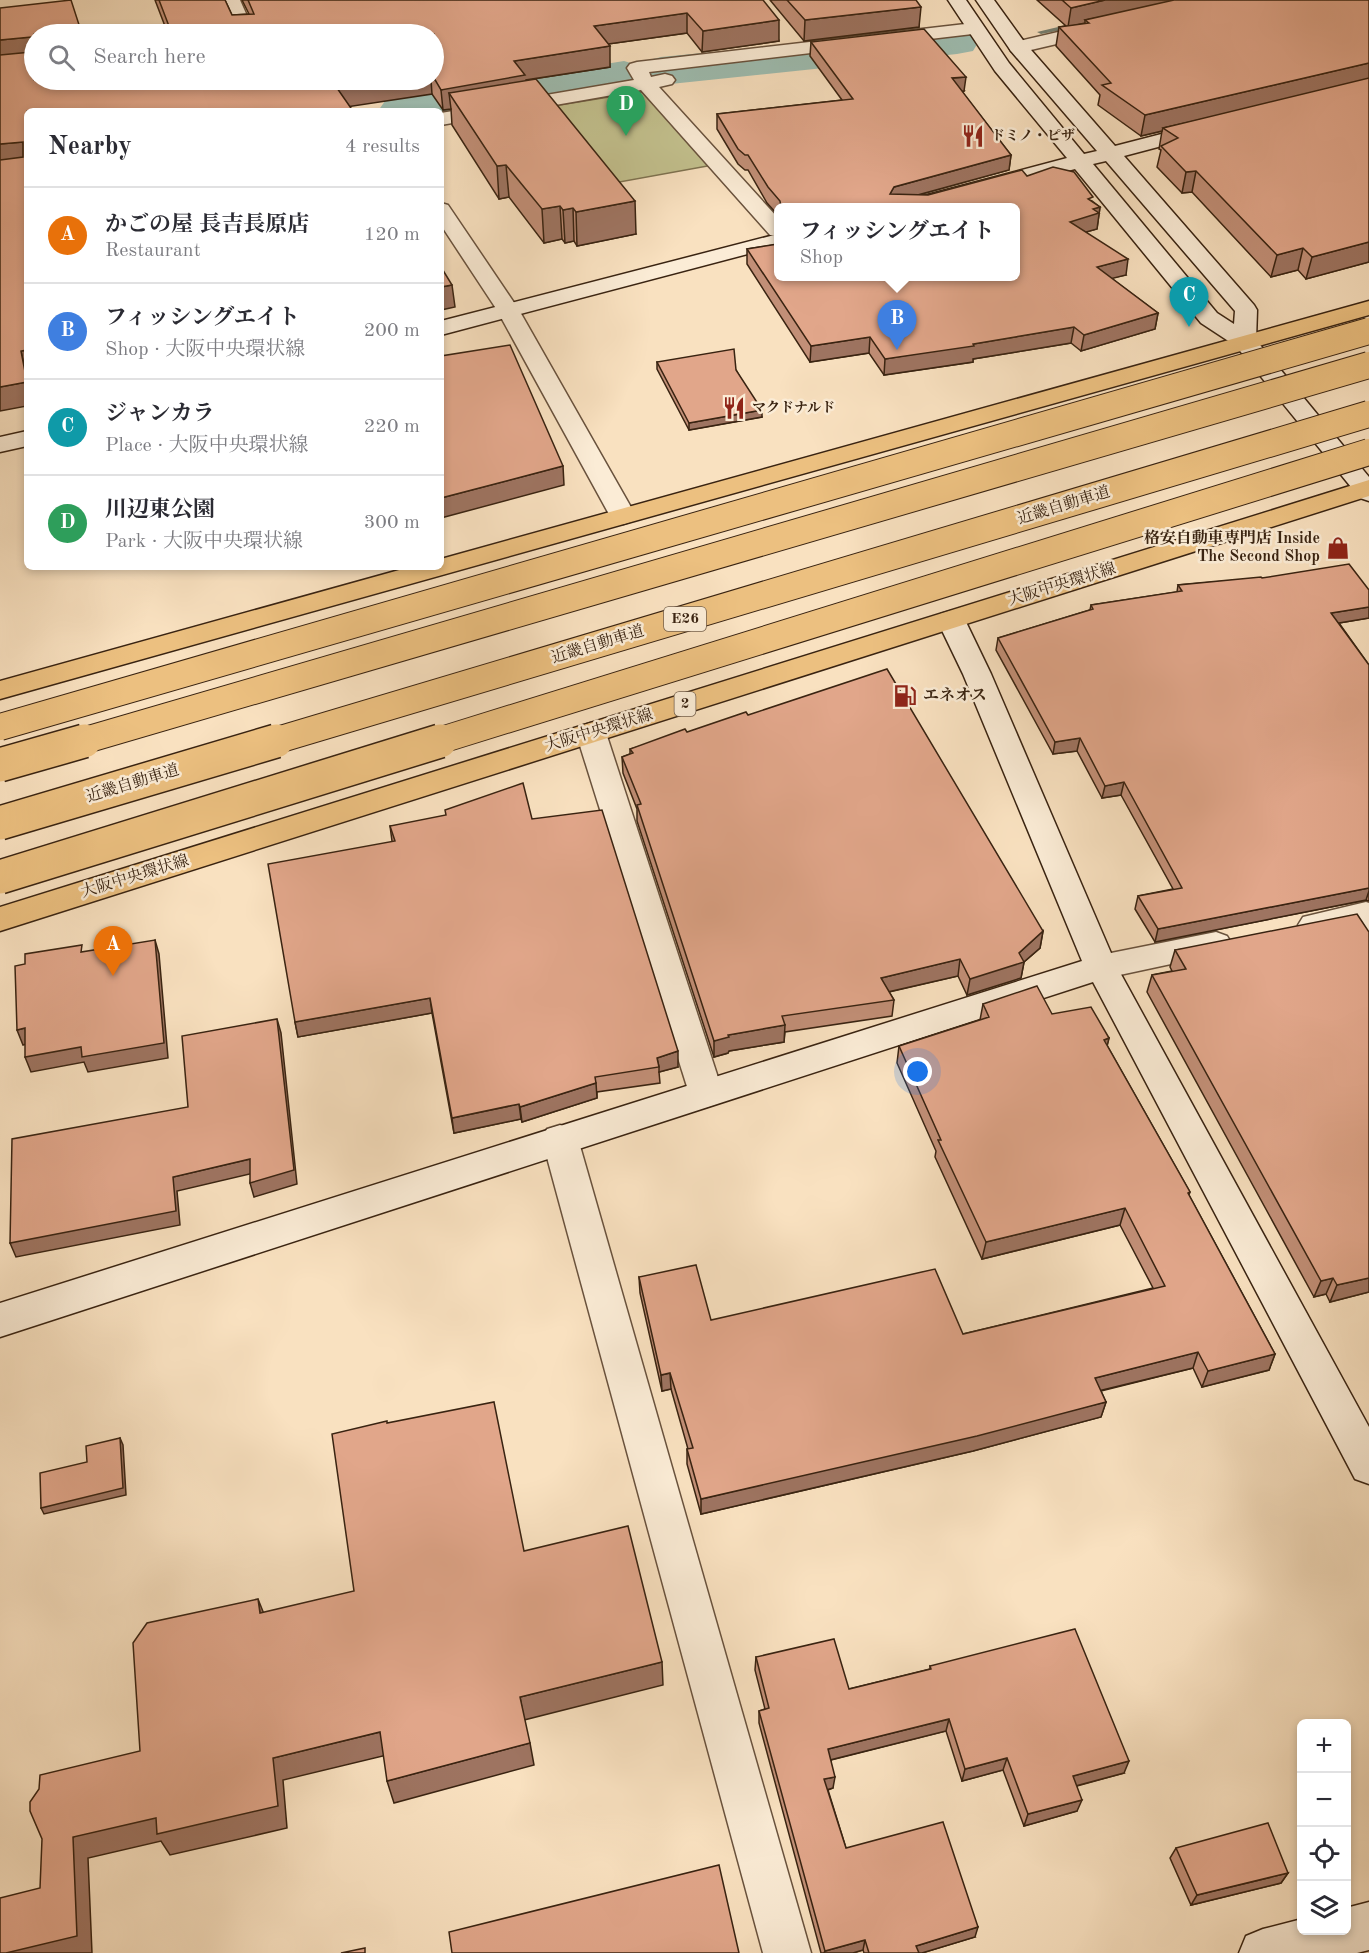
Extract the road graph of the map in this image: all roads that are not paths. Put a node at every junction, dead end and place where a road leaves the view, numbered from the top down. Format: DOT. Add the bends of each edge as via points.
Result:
graph roads {
  1 [pos="231,0"];
  2 [pos="957,0"];
  3 [pos="985,0"];
  4 [pos="1108,10"];
  5 [pos="1122,23"];
  6 [pos="242,24"];
  7 [pos="974,29"];
  8 [pos="785,33"];
  9 [pos="1012,39"];
  10 [pos="986,45"];
  11 [pos="798,49"];
  12 [pos="646,84"];
  13 [pos="444,118"];
  14 [pos="1221,125"];
  15 [pos="1110,152"];
  16 [pos="1079,160"];
  17 [pos="915,203"];
  18 [pos="444,214"];
  19 [pos="774,226"];
  20 [pos="774,241"];
  21 [pos="1369,308"];
  22 [pos="508,310"];
  23 [pos="444,327"];
  24 [pos="1369,331"];
  25 [pos="1244,341"];
  26 [pos="1369,365"];
  27 [pos="1369,414"];
  28 [pos="24,439"];
  29 [pos="0,445"];
  30 [pos="1369,452"];
  31 [pos="1368,490"];
  32 [pos="623,516"];
  33 [pos="444,566"];
  34 [pos="429,570"];
  35 [pos="951,620"];
  36 [pos="0,690"];
  37 [pos="0,728"];
  38 [pos="591,733"];
  39 [pos="0,765"];
  40 [pos="0,823"];
  41 [pos="0,877"];
  42 [pos="1369,919"];
  43 [pos="0,920"];
  44 [pos="1286,930"];
  45 [pos="1239,940"];
  46 [pos="1101,967"];
  47 [pos="706,1093"];
  48 [pos="560,1139"];
  49 [pos="0,1320"];
  50 [pos="1369,1466"];
  51 [pos="1369,1926"];
  52 [pos="787,1953"];
  53 [pos="1263,1953"];
  1 -- 6 [label="street"];
  2 -- 7 [label="street"];
  3 -- 9 [label="street"];
  4 -- 9 [label="street"];
  5 -- 9 [label="street"];
  7 -- 10 [label="street"];
  7 -- 11 [label="street"];
  8 -- 11 [label="street"];
  9 -- 15 [label="street"];
  10 -- 12 [label="street"];
  10 -- 16 [label="street"];
  11 -- 12 [label="street" via="637,68"];
  12 -- 13 [label="street"];
  12 -- 19 [label="street"];
  14 -- 15 [label="street"];
  15 -- 16 [label="street"];
  15 -- 25 [label="street" via="1246,310"];
  16 -- 17 [label="street"];
  16 -- 25 [label="street" via="1209,318"];
  18 -- 22 [label="street"];
  20 -- 22 [label="street"];
  21 -- 25 [label="main road"];
  22 -- 23 [label="street"];
  22 -- 32 [label="street"];
  24 -- 37 [label="main road, bridge"];
  25 -- 31 [label="street"];
  25 -- 32 [label="main road"];
  26 -- 39 [label="main road, bridge"];
  27 -- 40 [label="main road, 近畿自動車道 / E26, bridge"];
  28 -- 29 [label="street"];
  30 -- 41 [label="main road, bridge"];
  31 -- 35 [label="main road, 大阪中央環状線 / 2"];
  32 -- 33 [label="main road"];
  34 -- 36 [label="main road"];
  35 -- 38 [label="main road, 大阪中央環状線 / 2"];
  35 -- 46 [label="street"];
  38 -- 43 [label="main road, 大阪中央環状線 / 2"];
  38 -- 47 [label="street"];
  42 -- 44 [label="street" via="1366,914"];
  45 -- 46 [label="street"];
  46 -- 47 [label="street"];
  46 -- 50 [label="street"];
  47 -- 48 [label="street"];
  48 -- 49 [label="street"];
  48 -- 52 [label="street"];
  51 -- 53 [label="street"];
}
